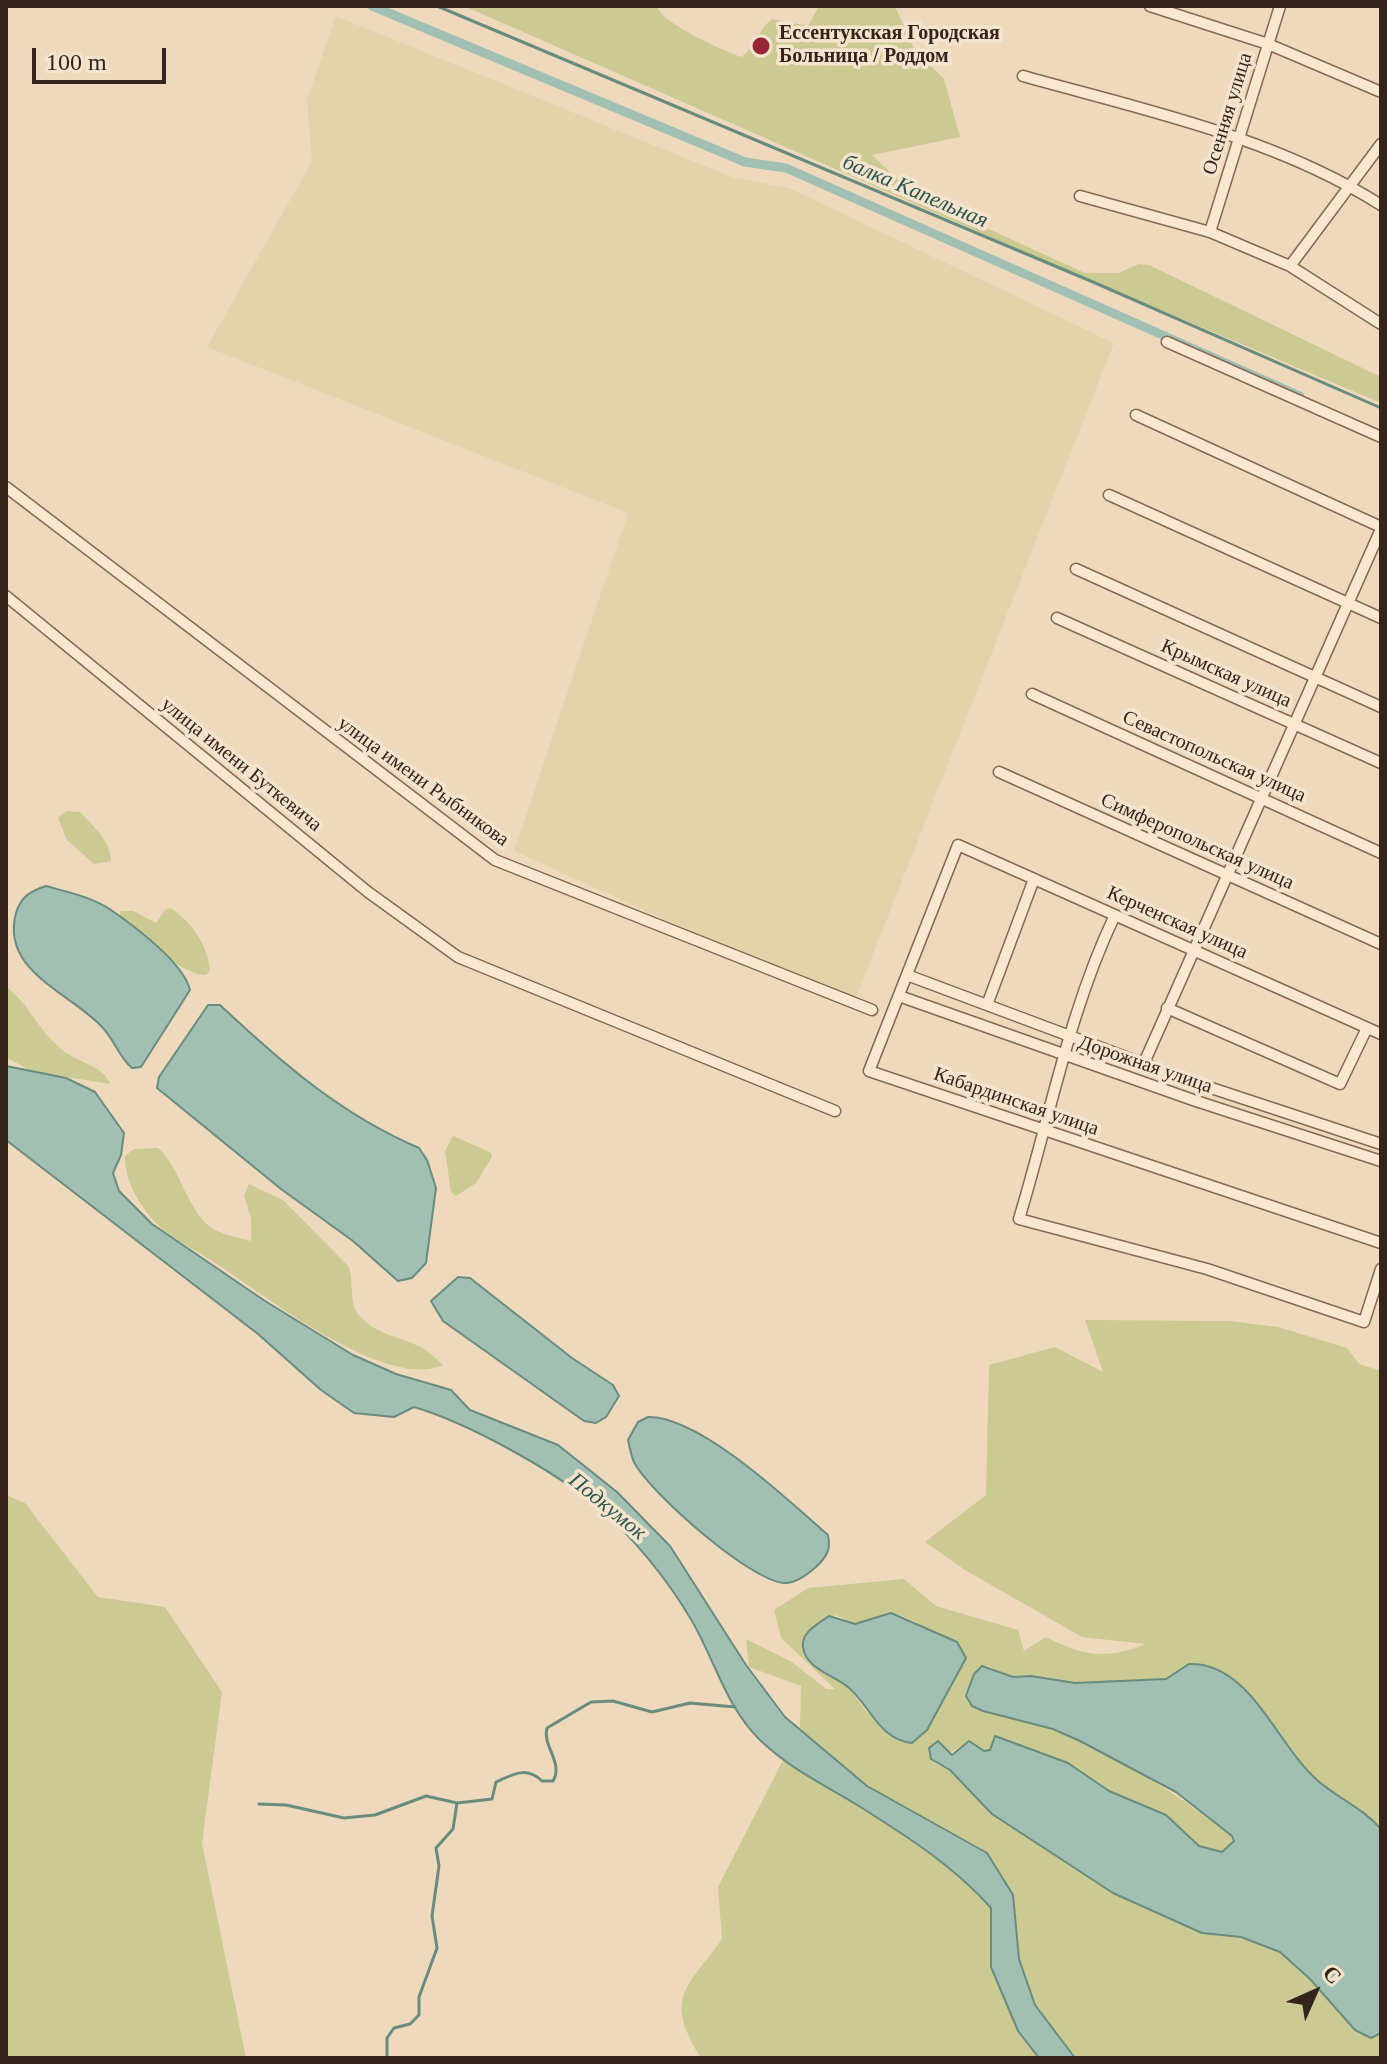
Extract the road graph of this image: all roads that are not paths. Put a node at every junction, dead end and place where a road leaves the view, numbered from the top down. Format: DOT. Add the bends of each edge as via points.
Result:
graph roads {
  1 [pos="1150,6"];
  2 [pos="1280,6"];
  3 [pos="1268,44"];
  4 [pos="1023,76"];
  5 [pos="1381,92"];
  6 [pos="1240,138"];
  7 [pos="1381,144"];
  8 [pos="1351,186"];
  9 [pos="1080,196"];
  10 [pos="1381,205"];
  11 [pos="1210,232"];
  12 [pos="1290,266"];
  13 [pos="1381,324"];
  14 [pos="1167,342"];
  15 [pos="1136,415"];
  16 [pos="1381,437"];
  17 [pos="6,487"];
  18 [pos="1109,495"];
  19 [pos="1381,528"];
  20 [pos="1076,569"];
  21 [pos="6,596"];
  22 [pos="1349,603"];
  23 [pos="1057,618"];
  24 [pos="1381,618"];
  25 [pos="1315,677"];
  26 [pos="1032,694"];
  27 [pos="1381,707"];
  28 [pos="1293,724"];
  29 [pos="1381,763"];
  30 [pos="999,772"];
  31 [pos="1259,797"];
  32 [pos="958,845"];
  33 [pos="1381,853"];
  34 [pos="1227,875"];
  35 [pos="1034,879"];
  36 [pos="1115,915"];
  37 [pos="1381,944"];
  38 [pos="1194,951"];
  39 [pos="907,975"];
  40 [pos="899,996"];
  41 [pos="987,1005"];
  42 [pos="1167,1008"];
  43 [pos="872,1010"];
  44 [pos="1367,1028"];
  45 [pos="1381,1034"];
  46 [pos="1069,1035"];
  47 [pos="1063,1056"];
  48 [pos="1144,1063"];
  49 [pos="835,1111"];
  50 [pos="1044,1130"];
  51 [pos="1381,1144"];
  52 [pos="1381,1161"];
  53 [pos="1381,1243"];
  54 [pos="1381,1269"];
  1 -- 3 [label="street"];
  2 -- 3 [label="street, Осенняя улица"];
  3 -- 5 [label="street"];
  3 -- 6 [label="street, Осенняя улица"];
  4 -- 6 [label="street"];
  6 -- 8 [label="street"];
  6 -- 11 [label="street, Осенняя улица"];
  7 -- 8 [label="street"];
  8 -- 10 [label="street"];
  8 -- 12 [label="street"];
  9 -- 11 [label="street"];
  11 -- 12 [label="street"];
  12 -- 13 [label="street"];
  14 -- 16 [label="street"];
  15 -- 19 [label="street"];
  17 -- 43 [label="street, улица имени Рыбникова" via="495,860"];
  18 -- 22 [label="street"];
  19 -- 22 [label="street"];
  20 -- 25 [label="street"];
  21 -- 49 [label="street, улица имени Буткевича" via="368,892 458,957"];
  22 -- 24 [label="street"];
  22 -- 25 [label="street"];
  23 -- 28 [label="street, Крымская улица"];
  25 -- 27 [label="street"];
  25 -- 28 [label="street"];
  26 -- 31 [label="street, Севастопольская улица"];
  28 -- 29 [label="street, Крымская улица"];
  28 -- 31 [label="street"];
  30 -- 34 [label="street, Симферопольская улица"];
  31 -- 33 [label="street, Севастопольская улица"];
  31 -- 34 [label="street"];
  32 -- 35 [label="street, Керченская улица"];
  32 -- 39 [label="street, Кабардинская улица"];
  34 -- 37 [label="street, Симферопольская улица"];
  34 -- 38 [label="street"];
  35 -- 36 [label="street, Керченская улица"];
  35 -- 41 [label="street"];
  36 -- 38 [label="street, Керченская улица"];
  36 -- 46 [label="street"];
  38 -- 42 [label="street"];
  38 -- 44 [label="street, Керченская улица"];
  39 -- 40 [label="street, Кабардинская улица"];
  39 -- 41 [label="street, Дорожная улица"];
  40 -- 47 [label="street, Дорожная улица"];
  40 -- 50 [label="street, Кабардинская улица" via="869,1071"];
  41 -- 46 [label="street, Дорожная улица"];
  42 -- 44 [label="street" via="1340,1084"];
  42 -- 48 [label="street"];
  44 -- 45 [label="street, Керченская улица"];
  46 -- 47 [label="street"];
  46 -- 48 [label="street, Дорожная улица"];
  47 -- 50 [label="street"];
  47 -- 52 [label="street, Дорожная улица"];
  48 -- 51 [label="street, Дорожная улица"];
  50 -- 53 [label="street, Кабардинская улица"];
  50 -- 54 [label="street" via="1019,1219 1207,1269 1364,1322"];
}
